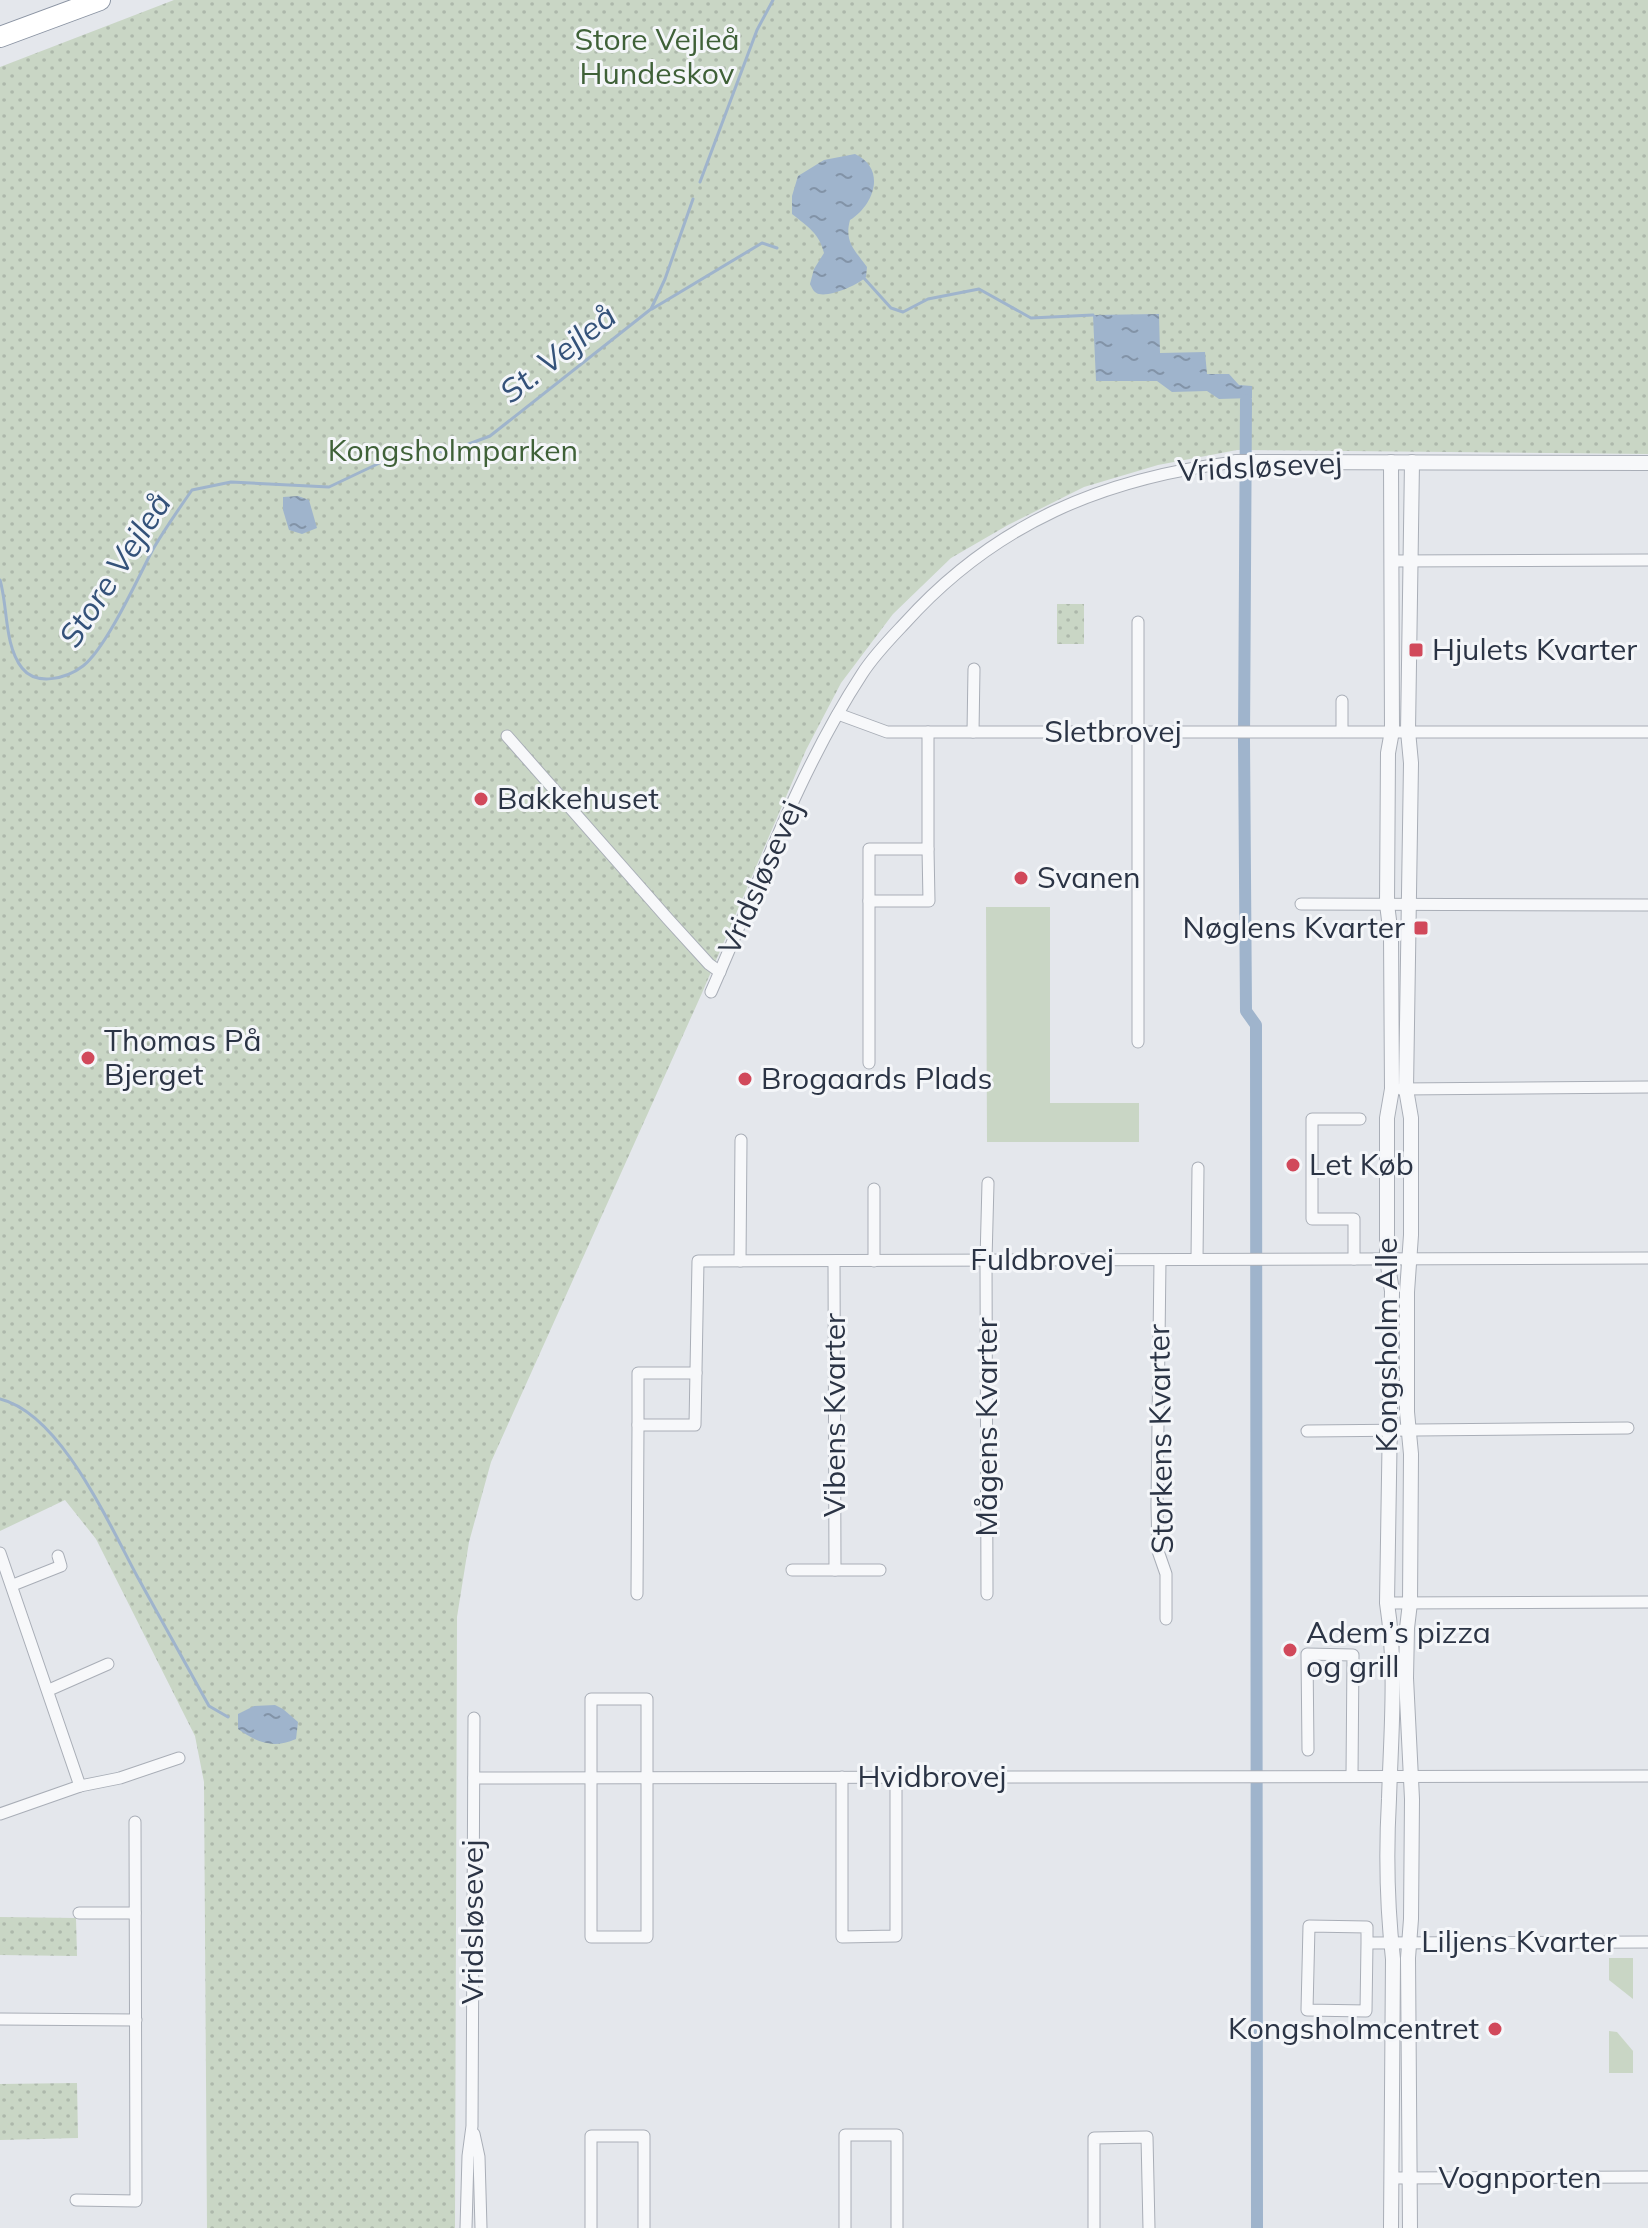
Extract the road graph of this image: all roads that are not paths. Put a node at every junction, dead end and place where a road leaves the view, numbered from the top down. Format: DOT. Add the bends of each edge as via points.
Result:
graph roads {
  1 [pos="100,0"];
  2 [pos="0,37"];
  3 [pos="1235,462"];
  4 [pos="1391,462"];
  5 [pos="1412,462"];
  6 [pos="1648,463"];
  7 [pos="1648,560"];
  8 [pos="1392,561"];
  9 [pos="1409,561"];
  10 [pos="1138,622"];
  11 [pos="974,669"];
  12 [pos="1342,701"];
  13 [pos="838,714"];
  14 [pos="1342,731"];
  15 [pos="1392,731"];
  16 [pos="1408,731"];
  17 [pos="928,732"];
  18 [pos="973,732"];
  19 [pos="1648,732"];
  20 [pos="1137,733"];
  21 [pos="507,736"];
  22 [pos="928,849"];
  23 [pos="869,901"];
  24 [pos="1301,904"];
  25 [pos="1387,904"];
  26 [pos="1410,905"];
  27 [pos="1648,905"];
  28 [pos="720,972"];
  29 [pos="711,992"];
  30 [pos="1138,1042"];
  31 [pos="869,1063"];
  32 [pos="1648,1087"];
  33 [pos="1399,1089"];
  34 [pos="1360,1119"];
  35 [pos="741,1140"];
  36 [pos="1198,1168"];
  37 [pos="988,1183"];
  38 [pos="874,1189"];
  39 [pos="1410,1258"];
  40 [pos="1648,1258"];
  41 [pos="1197,1259"];
  42 [pos="1354,1259"];
  43 [pos="1387,1259"];
  44 [pos="986,1260"];
  45 [pos="1160,1260"];
  46 [pos="740,1261"];
  47 [pos="834,1261"];
  48 [pos="874,1261"];
  49 [pos="696,1373"];
  50 [pos="638,1425"];
  51 [pos="1628,1428"];
  52 [pos="1307,1431"];
  53 [pos="1389,1431"];
  54 [pos="1409,1431"];
  55 [pos="0,1553"];
  56 [pos="58,1556"];
  57 [pos="792,1570"];
  58 [pos="835,1570"];
  59 [pos="880,1570"];
  60 [pos="13,1585"];
  61 [pos="637,1594"];
  62 [pos="987,1594"];
  63 [pos="1648,1602"];
  64 [pos="1387,1603"];
  65 [pos="1410,1603"];
  66 [pos="1166,1619"];
  67 [pos="108,1664"];
  68 [pos="49,1690"];
  69 [pos="474,1718"];
  70 [pos="1308,1750"];
  71 [pos="179,1758"];
  72 [pos="1352,1775"];
  73 [pos="1391,1775"];
  74 [pos="1410,1775"];
  75 [pos="1648,1776"];
  76 [pos="591,1777"];
  77 [pos="647,1777"];
  78 [pos="842,1777"];
  79 [pos="896,1777"];
  80 [pos="474,1778"];
  81 [pos="80,1786"];
  82 [pos="0,1814"];
  83 [pos="135,1822"];
  84 [pos="79,1913"];
  85 [pos="135,1913"];
  86 [pos="1391,1942"];
  87 [pos="1409,1942"];
  88 [pos="1648,1942"];
  89 [pos="1367,1943"];
  90 [pos="0,2019"];
  91 [pos="136,2020"];
  92 [pos="472,2126"];
  93 [pos="1648,2177"];
  94 [pos="1392,2178"];
  95 [pos="1409,2178"];
  96 [pos="76,2200"];
  97 [pos="466,2228"];
  98 [pos="481,2228"];
  99 [pos="591,2228"];
  100 [pos="644,2228"];
  101 [pos="845,2228"];
  102 [pos="897,2228"];
  103 [pos="1094,2228"];
  104 [pos="1149,2228"];
  105 [pos="1391,2228"];
  106 [pos="1410,2228"];
  1 -- 2 [label="highway"];
  3 -- 4 [label="street, Vridsløsevej"];
  3 -- 13 [label="street, Vridsløsevej" via="1118,485 1024,526 928,597 875,655"];
  4 -- 5 [label="street, Vridsløsevej"];
  4 -- 8 [label="street, Kongsholm Alle"];
  5 -- 6 [label="street, Vridsløsevej"];
  5 -- 9 [label="street, Kongsholm Alle"];
  7 -- 9 [label="street"];
  8 -- 9 [label="street"];
  8 -- 15 [label="street, Kongsholm Alle"];
  9 -- 16 [label="street, Kongsholm Alle"];
  10 -- 20 [label="street"];
  11 -- 18 [label="street"];
  12 -- 14 [label="street"];
  13 -- 17 [label="street, Sletbrovej" via="887,732"];
  13 -- 28 [label="street, Vridsløsevej" via="802,783"];
  14 -- 15 [label="street, Sletbrovej"];
  14 -- 20 [label="street, Sletbrovej"];
  15 -- 16 [label="street, Sletbrovej"];
  15 -- 25 [label="street, Kongsholm Alle"];
  16 -- 19 [label="street, Sletbrovej"];
  16 -- 26 [label="street, Kongsholm Alle"];
  17 -- 18 [label="street, Sletbrovej"];
  17 -- 22 [label="street"];
  18 -- 20 [label="street, Sletbrovej"];
  20 -- 30 [label="street"];
  21 -- 28 [label="street"];
  22 -- 23 [label="street" via="869,849"];
  22 -- 23 [label="street" via="929,901"];
  23 -- 31 [label="street"];
  24 -- 25 [label="street"];
  25 -- 26 [label="street"];
  25 -- 33 [label="street, Kongsholm Alle"];
  26 -- 27 [label="street"];
  26 -- 33 [label="street, Kongsholm Alle"];
  28 -- 29 [label="street, Vridsløsevej"];
  32 -- 33 [label="street"];
  33 -- 39 [label="street, Kongsholm Alle" via="1411,1118"];
  33 -- 43 [label="street, Kongsholm Alle" via="1387,1118"];
  34 -- 42 [label="street" via="1312,1119 1312,1219 1354,1219"];
  35 -- 46 [label="street"];
  36 -- 41 [label="street"];
  37 -- 44 [label="street, Mågens Kvarter"];
  38 -- 48 [label="street"];
  39 -- 40 [label="street, Fuldbrovej"];
  39 -- 43 [label="street, Fuldbrovej"];
  39 -- 54 [label="street, Kongsholm Alle"];
  41 -- 42 [label="street, Fuldbrovej"];
  41 -- 45 [label="street, Fuldbrovej"];
  42 -- 43 [label="street, Fuldbrovej"];
  43 -- 53 [label="street, Kongsholm Alle" via="1392,1291"];
  44 -- 45 [label="street, Fuldbrovej"];
  44 -- 48 [label="street, Fuldbrovej"];
  44 -- 62 [label="street, Mågens Kvarter"];
  45 -- 66 [label="street, Storkens Kvarter" via="1157,1505"];
  46 -- 47 [label="street, Fuldbrovej"];
  46 -- 49 [label="street, Fuldbrovej" via="698,1261"];
  47 -- 48 [label="street, Fuldbrovej"];
  47 -- 58 [label="street, Vibens Kvarter"];
  49 -- 50 [label="street" via="695,1425"];
  49 -- 50 [label="street" via="638,1373"];
  50 -- 61 [label="street"];
  51 -- 54 [label="street"];
  52 -- 53 [label="street"];
  53 -- 54 [label="street"];
  53 -- 64 [label="street, Kongsholm Alle"];
  54 -- 65 [label="street, Kongsholm Alle"];
  55 -- 60 [label="street"];
  56 -- 60 [label="street" via="61,1566"];
  57 -- 58 [label="street"];
  58 -- 59 [label="street"];
  60 -- 68 [label="street"];
  63 -- 65 [label="street"];
  64 -- 65 [label="street"];
  64 -- 73 [label="street, Kongsholm Alle"];
  65 -- 74 [label="street, Kongsholm Alle"];
  67 -- 68 [label="street"];
  68 -- 81 [label="street"];
  69 -- 80 [label="street, Vridsløsevej"];
  70 -- 72 [label="street" via="1307,1654 1353,1655"];
  71 -- 81 [label="street"];
  72 -- 73 [label="street, Hvidbrovej"];
  72 -- 79 [label="street, Hvidbrovej"];
  73 -- 74 [label="street, Hvidbrovej"];
  73 -- 86 [label="street, Kongsholm Alle"];
  74 -- 75 [label="street, Hvidbrovej"];
  74 -- 87 [label="street, Kongsholm Alle"];
  76 -- 77 [label="street, Hvidbrovej"];
  76 -- 77 [label="street" via="591,1699 647,1699"];
  76 -- 77 [label="street" via="591,1937 647,1937"];
  76 -- 80 [label="street, Hvidbrovej"];
  77 -- 78 [label="street, Hvidbrovej"];
  78 -- 79 [label="street, Hvidbrovej"];
  78 -- 79 [label="street" via="842,1937 896,1936"];
  80 -- 92 [label="street, Vridsløsevej"];
  81 -- 82 [label="street"];
  83 -- 85 [label="street"];
  84 -- 85 [label="street"];
  85 -- 91 [label="street"];
  86 -- 87 [label="street, Liljens Kvarter"];
  86 -- 89 [label="street, Liljens Kvarter"];
  86 -- 94 [label="street, Kongsholm Alle"];
  87 -- 88 [label="street, Liljens Kvarter"];
  87 -- 95 [label="street, Kongsholm Alle"];
  89 -- 89 [label="street" via="1367,1927 1309,1926 1307,2010 1366,2011"];
  90 -- 91 [label="street"];
  91 -- 96 [label="street" via="136,2201"];
  92 -- 97 [label="street, Vridsløsevej"];
  92 -- 98 [label="street, Vridsløsevej" via="479,2157"];
  93 -- 95 [label="street, Vognporten"];
  94 -- 95 [label="street, Vognporten"];
  94 -- 105 [label="street, Kongsholm Alle"];
  95 -- 106 [label="street, Kongsholm Alle"];
  99 -- 100 [label="street" via="591,2136 644,2136"];
  101 -- 102 [label="street" via="845,2135 897,2135"];
  103 -- 104 [label="street" via="1094,2138 1147,2137"];
}
